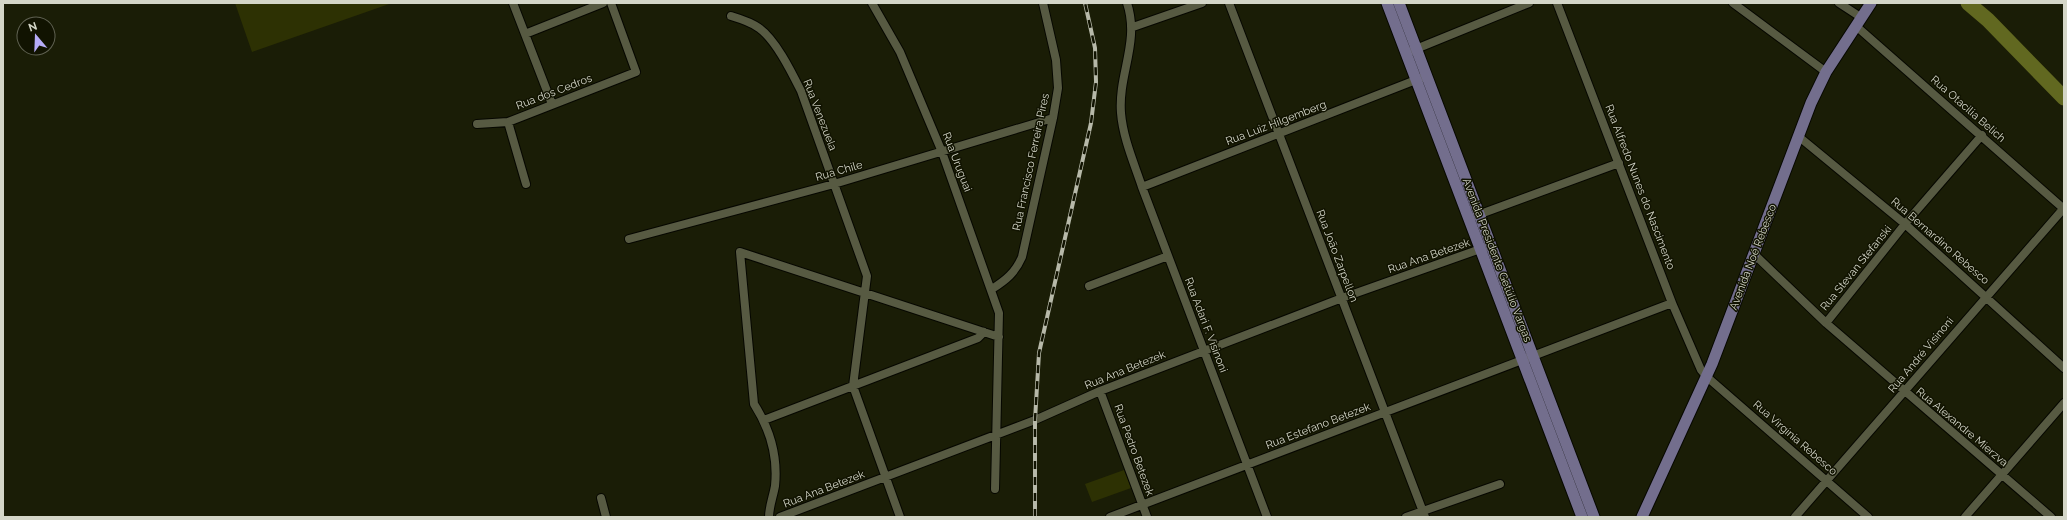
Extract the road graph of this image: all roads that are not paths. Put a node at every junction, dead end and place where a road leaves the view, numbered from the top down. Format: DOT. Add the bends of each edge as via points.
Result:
graph roads {
  1 [pos="514,3"];
  2 [pos="603,3"];
  3 [pos="611,3"];
  4 [pos="872,3"];
  5 [pos="1043,3"];
  6 [pos="1127,3"];
  7 [pos="1202,3"];
  8 [pos="1229,3"];
  9 [pos="1387,3"];
  10 [pos="1399,3"];
  11 [pos="1529,3"];
  12 [pos="1557,3"];
  13 [pos="1733,3"];
  14 [pos="1839,3"];
  15 [pos="1871,3"];
  16 [pos="731,16"];
  17 [pos="1859,22"];
  18 [pos="1132,27"];
  19 [pos="525,34"];
  20 [pos="1411,50"];
  21 [pos="1826,72"];
  22 [pos="1422,78"];
  23 [pos="552,104"];
  24 [pos="1053,118"];
  25 [pos="508,122"];
  26 [pos="477,124"];
  27 [pos="1279,134"];
  28 [pos="1982,135"];
  29 [pos="1798,136"];
  30 [pos="942,152"];
  31 [pos="1619,163"];
  32 [pos="526,184"];
  33 [pos="834,184"];
  34 [pos="1142,187"];
  35 [pos="2064,209"];
  36 [pos="1474,216"];
  37 [pos="1906,224"];
  38 [pos="629,239"];
  39 [pos="1485,248"];
  40 [pos="1754,255"];
  41 [pos="1168,256"];
  42 [pos="1089,286"];
  43 [pos="992,289"];
  44 [pos="864,294"];
  45 [pos="1986,296"];
  46 [pos="1342,298"];
  47 [pos="1672,303"];
  48 [pos="1826,323"];
  49 [pos="984,332"];
  50 [pos="999,337"];
  51 [pos="1205,351"];
  52 [pos="1534,355"];
  53 [pos="1522,359"];
  54 [pos="2064,368"];
  55 [pos="1706,377"];
  56 [pos="853,386"];
  57 [pos="1100,391"];
  58 [pos="1905,392"];
  59 [pos="2064,403"];
  60 [pos="1385,411"];
  61 [pos="764,420"];
  62 [pos="996,435"];
  63 [pos="1249,465"];
  64 [pos="2003,475"];
  65 [pos="885,477"];
  66 [pos="1827,480"];
  67 [pos="1500,484"];
  68 [pos="995,489"];
  69 [pos="602,498"];
  70 [pos="1142,505"];
  71 [pos="1424,514"];
  72 [pos="606,517"];
  73 [pos="769,517"];
  74 [pos="780,517"];
  75 [pos="900,517"];
  76 [pos="1110,517"];
  77 [pos="1147,517"];
  78 [pos="1267,517"];
  79 [pos="1406,517"];
  80 [pos="1582,517"];
  81 [pos="1594,517"];
  82 [pos="1642,517"];
  83 [pos="1795,517"];
  84 [pos="1868,517"];
  85 [pos="1965,517"];
  86 [pos="2050,517"];
  1 -- 19 [label="street"];
  2 -- 19 [label="street"];
  3 -- 23 [label="street, Rua dos Cedros" via="636,72"];
  4 -- 30 [label="street, Rua Uruguai" via="900,52"];
  5 -- 24 [label="street, Rua Francisco Ferreira Pires" via="1056,60 1058,88"];
  6 -- 18 [label="street"];
  7 -- 18 [label="street"];
  8 -- 27 [label="street, Rua João Zarpellon"];
  9 -- 20 [label="main road, Avenida Presidente Getúlio Vargas"];
  10 -- 20 [label="main road, Avenida Presidente Getúlio Vargas"];
  11 -- 20 [label="street"];
  12 -- 31 [label="street, Rua Alfredo Nunes do Nascimento"];
  13 -- 21 [label="street"];
  14 -- 17 [label="street, Rua Otacilia Belich"];
  15 -- 17 [label="main road, Avenida Noé Rebesco"];
  16 -- 33 [label="street, Rua Venezuela" via="761,29 787,62 801,91"];
  17 -- 21 [label="main road, Avenida Noé Rebesco"];
  17 -- 28 [label="street, Rua Otacilia Belich"];
  18 -- 34 [label="street, Rua Adari F. Visinoni" via="1121,97 1121,113 1126,140"];
  19 -- 23 [label="street"];
  20 -- 22 [label="main road, Avenida Presidente Getúlio Vargas"];
  21 -- 29 [label="main road, Avenida Noé Rebesco"];
  22 -- 27 [label="street, Rua Luiz Hilgemberg"];
  22 -- 36 [label="main road, Avenida Presidente Getúlio Vargas"];
  23 -- 25 [label="street, Rua dos Cedros"];
  24 -- 30 [label="street, Rua Chile"];
  24 -- 43 [label="street, Rua Francisco Ferreira Pires" via="1022,257 1016,270"];
  25 -- 26 [label="street, Rua dos Cedros"];
  25 -- 32 [label="street"];
  27 -- 34 [label="street, Rua Luiz Hilgemberg"];
  27 -- 46 [label="street, Rua João Zarpellon"];
  28 -- 35 [label="street, Rua Otacilia Belich"];
  28 -- 37 [label="street, Rua Stevan Stefanski"];
  29 -- 37 [label="street, Rua Bernardino Rebesco"];
  29 -- 40 [label="main road, Avenida Noé Rebesco"];
  30 -- 33 [label="street, Rua Chile"];
  30 -- 43 [label="street, Rua Uruguai"];
  31 -- 36 [label="street"];
  31 -- 47 [label="street, Rua Alfredo Nunes do Nascimento"];
  33 -- 38 [label="street, Rua Chile"];
  33 -- 44 [label="street, Rua Venezuela" via="867,276"];
  34 -- 41 [label="street, Rua Adari F. Visinoni"];
  35 -- 45 [label="street, Rua André Visinoni"];
  36 -- 39 [label="main road, Avenida Presidente Getúlio Vargas"];
  37 -- 45 [label="street, Rua Bernardino Rebesco"];
  37 -- 48 [label="street, Rua Stevan Stefanski"];
  39 -- 46 [label="street, Rua Ana Betezek"];
  39 -- 52 [label="main road, Avenida Presidente Getúlio Vargas"];
  39 -- 53 [label="main road, Avenida Presidente Getúlio Vargas"];
  40 -- 48 [label="street, Rua Alexandre Mierzva"];
  40 -- 55 [label="main road, Avenida Noé Rebesco"];
  41 -- 42 [label="street"];
  41 -- 51 [label="street, Rua Adari F. Visinoni"];
  43 -- 50 [label="street, Rua Uruguai" via="999,313"];
  44 -- 49 [label="street"];
  44 -- 56 [label="street, Rua Venezuela"];
  44 -- 61 [label="street" via="740,252 754,404"];
  45 -- 54 [label="street, Rua Bernardino Rebesco"];
  45 -- 58 [label="street, Rua André Visinoni"];
  46 -- 51 [label="street, Rua Ana Betezek"];
  46 -- 60 [label="street, Rua João Zarpellon"];
  47 -- 52 [label="street, Rua Estefano Betezek"];
  47 -- 55 [label="street, Rua Alfredo Nunes do Nascimento" via="1696,361"];
  48 -- 58 [label="street, Rua Alexandre Mierzva"];
  49 -- 50 [label="street"];
  49 -- 56 [label="street" via="978,338"];
  50 -- 62 [label="street, Rua Uruguai"];
  51 -- 57 [label="street, Rua Ana Betezek"];
  51 -- 63 [label="street, Rua Adari F. Visinoni"];
  52 -- 53 [label="street, Rua Estefano Betezek"];
  52 -- 81 [label="main road, Avenida Presidente Getúlio Vargas"];
  53 -- 60 [label="street, Rua Estefano Betezek"];
  53 -- 80 [label="main road, Avenida Presidente Getúlio Vargas"];
  55 -- 66 [label="street, Rua Virginia Rebesco"];
  55 -- 82 [label="main road, Avenida Noé Rebesco"];
  56 -- 61 [label="street"];
  56 -- 65 [label="street"];
  57 -- 62 [label="street, Rua Ana Betezek"];
  57 -- 70 [label="street, Rua Pedro Betezek"];
  58 -- 64 [label="street, Rua Alexandre Mierzva"];
  58 -- 66 [label="street, Rua André Visinoni"];
  59 -- 64 [label="street"];
  60 -- 63 [label="street, Rua Estefano Betezek"];
  60 -- 71 [label="street, Rua João Zarpellon"];
  61 -- 73 [label="street" via="775,461 775,486"];
  62 -- 65 [label="street, Rua Ana Betezek"];
  62 -- 68 [label="street, Rua Uruguai"];
  63 -- 70 [label="street, Rua Estefano Betezek"];
  63 -- 78 [label="street, Rua Adari F. Visinoni"];
  64 -- 85 [label="street"];
  64 -- 86 [label="street, Rua Alexandre Mierzva"];
  65 -- 74 [label="street, Rua Ana Betezek"];
  65 -- 75 [label="street"];
  66 -- 83 [label="street, Rua André Visinoni"];
  66 -- 84 [label="street, Rua Virginia Rebesco"];
  67 -- 71 [label="street"];
  69 -- 72 [label="street"];
  70 -- 76 [label="street, Rua Estefano Betezek"];
  70 -- 77 [label="street, Rua Pedro Betezek"];
  71 -- 79 [label="street"];
}
